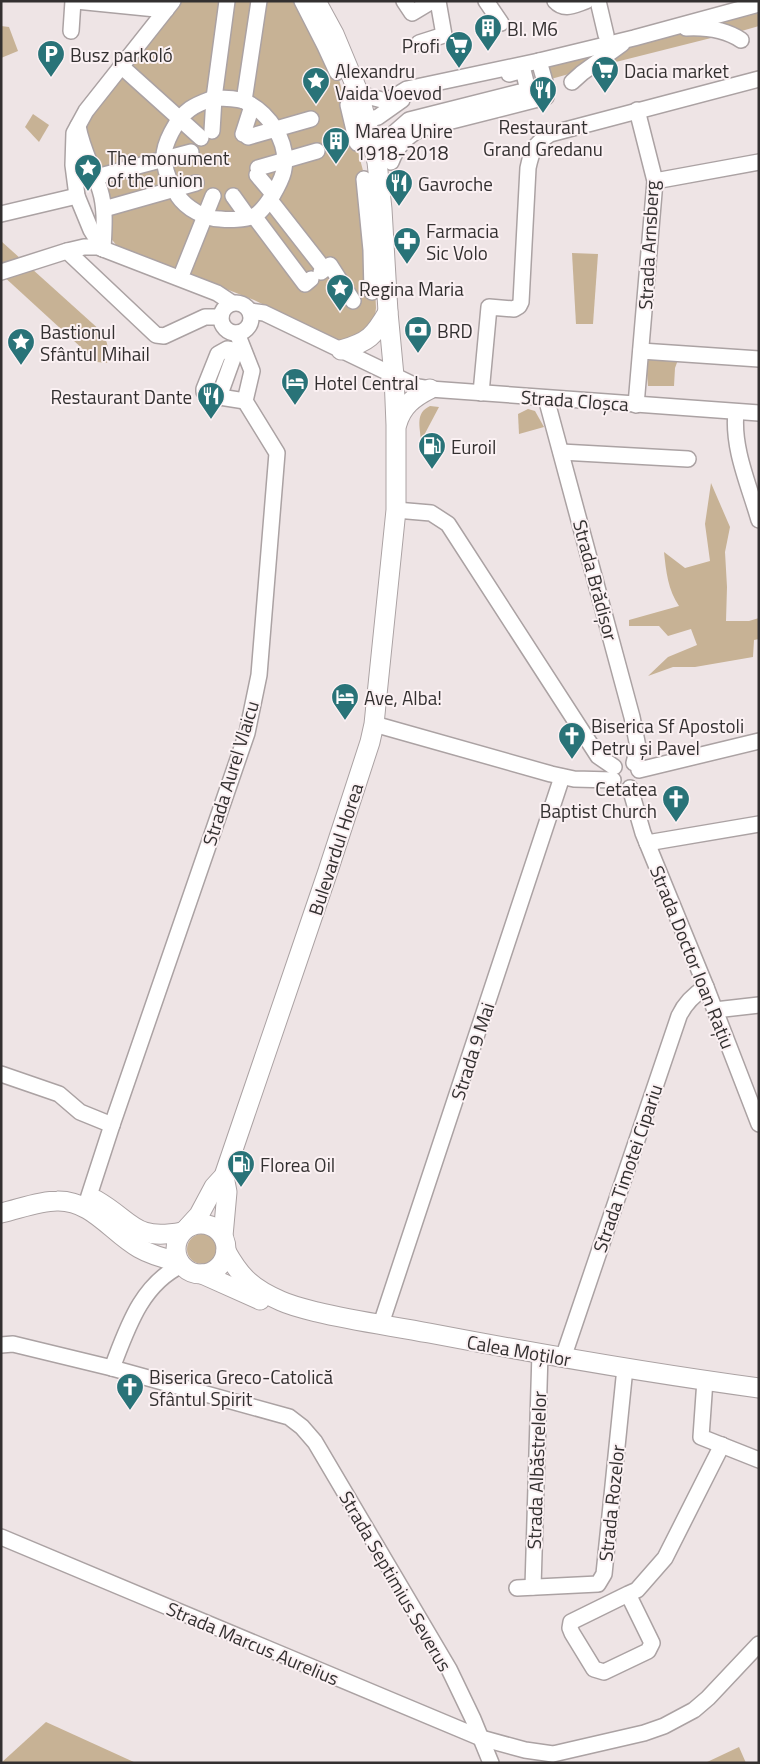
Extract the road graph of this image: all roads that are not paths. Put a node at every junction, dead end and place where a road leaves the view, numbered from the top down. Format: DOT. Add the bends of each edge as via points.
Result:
graph roads {
  1 [pos="227,1"];
  2 [pos="259,1"];
  3 [pos="302,1"];
  4 [pos="316,1"];
  5 [pos="404,1"];
  6 [pos="432,1"];
  7 [pos="438,1"];
  8 [pos="486,1"];
  9 [pos="554,1"];
  10 [pos="586,1"];
  11 [pos="598,1"];
  12 [pos="759,4"];
  13 [pos="74,5"];
  14 [pos="170,6"];
  15 [pos="501,24"];
  16 [pos="670,28"];
  17 [pos="71,31"];
  18 [pos="606,35"];
  19 [pos="634,38"];
  20 [pos="742,40"];
  21 [pos="419,44"];
  22 [pos="540,61"];
  23 [pos="117,71"];
  24 [pos="336,72"];
  25 [pos="759,79"];
  26 [pos="572,82"];
  27 [pos="214,98"];
  28 [pos="353,100"];
  29 [pos="396,100"];
  30 [pos="248,103"];
  31 [pos="637,110"];
  32 [pos="180,118"];
  33 [pos="372,118"];
  34 [pos="311,119"];
  35 [pos="409,120"];
  36 [pos="78,125"];
  37 [pos="276,129"];
  38 [pos="357,144"];
  39 [pos="317,151"];
  40 [pos="191,152"];
  41 [pos="163,159"];
  42 [pos="285,160"];
  43 [pos="89,161"];
  44 [pos="384,162"];
  45 [pos="759,162"];
  46 [pos="72,165"];
  47 [pos="96,177"];
  48 [pos="364,180"];
  49 [pos="655,181"];
  50 [pos="196,183"];
  51 [pos="174,190"];
  52 [pos="74,196"];
  53 [pos="212,196"];
  54 [pos="233,196"];
  55 [pos="272,197"];
  56 [pos="104,209"];
  57 [pos="4,213"];
  58 [pos="205,216"];
  59 [pos="251,216"];
  60 [pos="98,228"];
  61 [pos="97,247"];
  62 [pos="63,252"];
  63 [pos="183,271"];
  64 [pos="1,272"];
  65 [pos="318,274"];
  66 [pos="372,292"];
  67 [pos="354,300"];
  68 [pos="232,303"];
  69 [pos="250,311"];
  70 [pos="388,312"];
  71 [pos="221,317"];
  72 [pos="237,333"];
  73 [pos="341,350"];
  74 [pos="240,351"];
  75 [pos="641,351"];
  76 [pos="759,359"];
  77 [pos="394,376"];
  78 [pos="430,389"];
  79 [pos="481,393"];
  80 [pos="546,398"];
  81 [pos="245,401"];
  82 [pos="636,405"];
  83 [pos="736,412"];
  84 [pos="759,413"];
  85 [pos="396,425"];
  86 [pos="561,452"];
  87 [pos="688,459"];
  88 [pos="743,466"];
  89 [pos="759,467"];
  90 [pos="396,510"];
  91 [pos="759,520"];
  92 [pos="374,724"];
  93 [pos="759,741"];
  94 [pos="637,766"];
  95 [pos="613,773"];
  96 [pos="562,777"];
  97 [pos="630,788"];
  98 [pos="759,824"];
  99 [pos="647,843"];
  100 [pos="706,987"];
  101 [pos="759,1005"];
  102 [pos="715,1010"];
  103 [pos="1,1074"];
  104 [pos="759,1124"];
  105 [pos="112,1125"];
  106 [pos="224,1176"];
  107 [pos="87,1202"];
  108 [pos="1,1203"];
  109 [pos="1,1214"];
  110 [pos="185,1230"];
  111 [pos="225,1244"];
  112 [pos="180,1263"];
  113 [pos="202,1274"];
  114 [pos="281,1302"];
  115 [pos="381,1324"];
  116 [pos="1,1345"];
  117 [pos="540,1353"];
  118 [pos="563,1358"];
  119 [pos="112,1368"];
  120 [pos="625,1368"];
  121 [pos="705,1380"];
  122 [pos="759,1388"];
  123 [pos="722,1445"];
  124 [pos="759,1460"];
  125 [pos="1,1537"];
  126 [pos="533,1587"];
  127 [pos="517,1588"];
  128 [pos="628,1594"];
  129 [pos="759,1644"];
  130 [pos="481,1738"];
  131 [pos="553,1754"];
  132 [pos="491,1763"];
  133 [pos="534,1763"];
  1 -- 27 [label="street"];
  2 -- 30 [label="street"];
  3 -- 24 [label="street"];
  4 -- 28 [label="main road, Bulevardul Horea" via="334,34"];
  5 -- 6 [label="street" via="412,13"];
  7 -- 21 [label="street" via="444,35"];
  8 -- 15 [label="street"];
  9 -- 10 [label="street" via="563,7"];
  11 -- 18 [label="street"];
  12 -- 16 [label="street"];
  13 -- 14 [label="street"];
  13 -- 17 [label="street"];
  14 -- 23 [label="street"];
  16 -- 19 [label="street"];
  16 -- 20 [label="street" via="704,28 732,34"];
  19 -- 22 [label="street"];
  19 -- 26 [label="street" via="618,46"];
  22 -- 29 [label="street" via="407,89"];
  22 -- 44 [label="street" via="546,90 420,129 405,139"];
  23 -- 32 [label="street"];
  23 -- 36 [label="street"];
  25 -- 31 [label="street"];
  27 -- 30 [label="street"];
  27 -- 32 [label="street" via="190,109"];
  27 -- 32 [label="street" via="207,134"];
  28 -- 29 [label="street"];
  28 -- 33 [label="main road, Bulevardul Horea"];
  28 -- 38 [label="street"];
  29 -- 33 [label="street"];
  29 -- 35 [label="street" via="523,70 528,90"];
  30 -- 37 [label="street"];
  30 -- 37 [label="street" via="246,136"];
  31 -- 49 [label="street, Strada Arnsberg"];
  31 -- 79 [label="street" via="550,134 538,142 532,152 528,168 521,302 514,309 489,307"];
  32 -- 41 [label="street" via="168,139"];
  33 -- 35 [label="street"];
  33 -- 44 [label="main road, Bulevardul Horea"];
  34 -- 37 [label="street"];
  35 -- 44 [label="street" via="393,134"];
  36 -- 43 [label="street"];
  36 -- 46 [label="street" via="74,133"];
  37 -- 42 [label="street"];
  39 -- 42 [label="street"];
  40 -- 41 [label="street"];
  41 -- 47 [label="street"];
  41 -- 51 [label="street"];
  42 -- 55 [label="street" via="281,181"];
  42 -- 55 [label="street" via="257,171"];
  43 -- 46 [label="street" via="80,158"];
  43 -- 47 [label="street"];
  44 -- 70 [label="main road, Bulevardul Horea" via="382,209"];
  45 -- 49 [label="street"];
  46 -- 52 [label="street"];
  47 -- 56 [label="street"];
  48 -- 66 [label="street"];
  49 -- 75 [label="street, Strada Arnsberg"];
  50 -- 51 [label="street"];
  51 -- 56 [label="street"];
  51 -- 58 [label="street" via="184,203"];
  52 -- 57 [label="street"];
  52 -- 60 [label="street"];
  53 -- 58 [label="street"];
  54 -- 59 [label="street"];
  55 -- 59 [label="street"];
  55 -- 65 [label="street"];
  56 -- 60 [label="street"];
  58 -- 59 [label="street" via="228,220"];
  58 -- 63 [label="street"];
  59 -- 65 [label="street" via="305,284"];
  60 -- 61 [label="street"];
  61 -- 62 [label="street"];
  61 -- 68 [label="street" via="217,293"];
  62 -- 64 [label="street"];
  62 -- 71 [label="street" via="156,335 164,336 197,320"];
  65 -- 67 [label="street" via="330,265"];
  68 -- 69 [label="street" via="242,304"];
  68 -- 71 [label="street" via="224,308"];
  69 -- 72 [label="street" via="249,325"];
  69 -- 73 [label="street, Strada Cloșca" via="264,313"];
  70 -- 73 [label="main road" via="369,339"];
  70 -- 77 [label="main road, Bulevardul Horea"];
  71 -- 72 [label="street" via="226,329"];
  72 -- 74 [label="street"];
  73 -- 77 [label="street, Strada Cloșca"];
  74 -- 81 [label="street" via="252,371"];
  74 -- 81 [label="street" via="219,396"];
  75 -- 76 [label="street"];
  75 -- 82 [label="street, Strada Arnsberg"];
  77 -- 78 [label="street, Strada Cloșca"];
  77 -- 85 [label="main road, Bulevardul Horea"];
  78 -- 79 [label="street, Strada Cloșca"];
  78 -- 85 [label="main road" via="409,402"];
  79 -- 80 [label="street, Strada Cloșca"];
  80 -- 82 [label="street, Strada Cloșca"];
  80 -- 86 [label="street, Strada Brădișor"];
  81 -- 105 [label="street, Strada Aurel Vlaicu" via="277,453 254,703 247,733"];
  82 -- 83 [label="street, Strada Cloșca"];
  83 -- 84 [label="street, Strada Cloșca"];
  83 -- 88 [label="street" via="736,440"];
  85 -- 90 [label="main road, Bulevardul Horea"];
  86 -- 87 [label="street"];
  86 -- 94 [label="street, Strada Brădișor" via="632,717 638,747"];
  88 -- 89 [label="street"];
  88 -- 91 [label="street"];
  90 -- 92 [label="main road, Bulevardul Horea"];
  90 -- 95 [label="street" via="430,513 448,524 598,756"];
  92 -- 96 [label="street"];
  92 -- 106 [label="main road, Bulevardul Horea" via="349,810"];
  93 -- 94 [label="street"];
  94 -- 95 [label="street" via="630,761 621,761"];
  94 -- 97 [label="street" via="640,774 638,783"];
  95 -- 96 [label="street" via="581,780"];
  95 -- 97 [label="street" via="618,786"];
  96 -- 115 [label="street, Strada 9 Mai"];
  97 -- 99 [label="street, Strada Doctor Ioan Rațiu"];
  98 -- 99 [label="street"];
  99 -- 100 [label="street, Strada Doctor Ioan Rațiu"];
  100 -- 102 [label="street, Strada Doctor Ioan Rațiu"];
  100 -- 118 [label="street, Strada Timotei Cipariu" via="695,994 678,1016"];
  101 -- 102 [label="street"];
  102 -- 104 [label="street, Strada Doctor Ioan Rațiu"];
  103 -- 105 [label="street" via="59,1094 80,1112"];
  105 -- 107 [label="street, Strada Aurel Vlaicu"];
  106 -- 110 [label="main road" via="214,1187 200,1215"];
  106 -- 111 [label="main road" via="227,1192"];
  107 -- 108 [label="main road, Calea Moților" via="79,1192 59,1190"];
  107 -- 109 [label="main road, Calea Moților" via="57,1201"];
  107 -- 110 [label="main road, Calea Moților" via="146,1233 159,1235"];
  107 -- 112 [label="main road, Calea Moților" via="138,1247"];
  110 -- 111 [label="main road, Calea Moților" via="204,1224 211,1226 218,1230"];
  110 -- 112 [label="main road" via="176,1246"];
  111 -- 113 [label="main road" via="220,1266"];
  111 -- 114 [label="main road, Calea Moților" via="237,1271 254,1287"];
  112 -- 113 [label="main road, Calea Moților" via="191,1272"];
  112 -- 119 [label="street" via="154,1284 139,1306"];
  113 -- 114 [label="main road, Calea Moților" via="254,1298"];
  114 -- 115 [label="main road, Calea Moților"];
  115 -- 117 [label="main road, Calea Moților"];
  116 -- 119 [label="street, Strada Septimius Severus" via="13,1344"];
  117 -- 118 [label="main road, Calea Moților"];
  117 -- 126 [label="street, Strada Albăstrelelor"];
  118 -- 120 [label="main road, Calea Moților"];
  119 -- 130 [label="street, Strada Septimius Severus" via="289,1417 302,1427 315,1442 449,1669"];
  120 -- 121 [label="main road, Calea Moților"];
  120 -- 126 [label="street, Strada Rozelor" via="604,1574 598,1584"];
  121 -- 122 [label="main road, Calea Moților"];
  121 -- 123 [label="street" via="700,1435"];
  123 -- 124 [label="street"];
  123 -- 128 [label="street" via="665,1558 637,1590"];
  125 -- 130 [label="street, Strada Marcus Aurelius"];
  126 -- 127 [label="street, Strada Rozelor"];
  128 -- 128 [label="street" via="571,1622 572,1633 598,1672 604,1672 652,1647"];
  129 -- 131 [label="street" via="708,1698 678,1720 644,1733"];
  130 -- 131 [label="street"];
  130 -- 132 [label="street"];
  131 -- 133 [label="street"];
}
